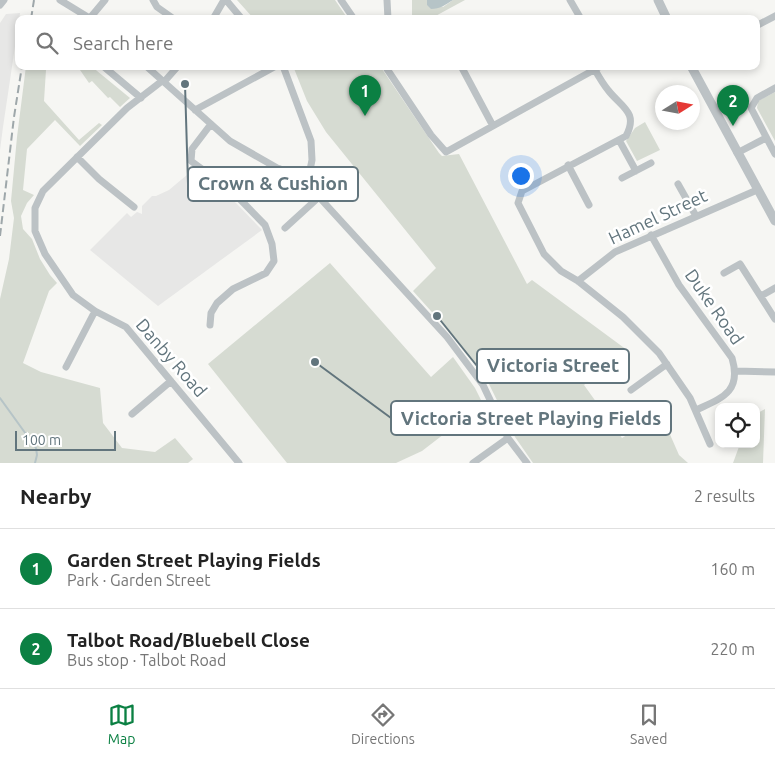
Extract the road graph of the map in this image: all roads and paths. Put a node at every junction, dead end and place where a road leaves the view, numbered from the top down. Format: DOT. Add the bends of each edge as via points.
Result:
graph roads {
  1 [pos="4,0"];
  2 [pos="60,0"];
  3 [pos="104,0"];
  4 [pos="153,0"];
  5 [pos="225,0"];
  6 [pos="341,0"];
  7 [pos="386,0"];
  8 [pos="570,0"];
  9 [pos="658,0"];
  10 [pos="0,5"];
  11 [pos="84,15"];
  12 [pos="93,15"];
  13 [pos="168,15"];
  14 [pos="216,15"];
  15 [pos="238,15"];
  16 [pos="351,15"];
  17 [pos="388,15"];
  18 [pos="579,15"];
  19 [pos="665,15"];
  20 [pos="775,16"];
  21 [pos="760,24"];
  22 [pos="108,70"];
  23 [pos="151,70"];
  24 [pos="174,70"];
  25 [pos="269,70"];
  26 [pos="284,70"];
  27 [pos="388,70"];
  28 [pos="390,70"];
  29 [pos="463,70"];
  30 [pos="594,70"];
  31 [pos="599,70"];
  32 [pos="693,70"];
  33 [pos="391,75"];
  34 [pos="163,81"];
  35 [pos="775,88"];
  36 [pos="141,98"];
  37 [pos="195,110"];
  38 [pos="211,124"];
  39 [pos="493,126"];
  40 [pos="766,138"];
  41 [pos="619,140"];
  42 [pos="737,153"];
  43 [pos="775,154"];
  44 [pos="77,157"];
  45 [pos="651,163"];
  46 [pos="568,166"];
  47 [pos="280,169"];
  48 [pos="636,171"];
  49 [pos="622,178"];
  50 [pos="678,184"];
  51 [pos="307,185"];
  52 [pos="262,188"];
  53 [pos="756,190"];
  54 [pos="319,197"];
  55 [pos="589,205"];
  56 [pos="134,207"];
  57 [pos="696,216"];
  58 [pos="775,221"];
  59 [pos="285,228"];
  60 [pos="651,235"];
  61 [pos="724,273"];
  62 [pos="578,281"];
  63 [pos="775,288"];
  64 [pos="761,296"];
  65 [pos="95,311"];
  66 [pos="775,320"];
  67 [pos="210,325"];
  68 [pos="667,364"];
  69 [pos="66,366"];
  70 [pos="736,372"];
  71 [pos="775,372"];
  72 [pos="171,381"];
  73 [pos="631,390"];
  74 [pos="696,410"];
  75 [pos="132,414"];
  76 [pos="508,438"];
  77 [pos="710,444"];
  78 [pos="239,463"];
  79 [pos="473,463"];
  80 [pos="527,463"];
  1 -- 10 [label="street"];
  2 -- 11 [label="street"];
  3 -- 12 [label="street"];
  4 -- 13 [label="street"];
  5 -- 14 [label="street"];
  5 -- 15 [label="street"];
  6 -- 16 [label="street"];
  7 -- 17 [label="street"];
  8 -- 18 [label="street"];
  9 -- 19 [label="street"];
  20 -- 21 [label="street"];
  22 -- 36 [label="street"];
  23 -- 34 [label="street"];
  24 -- 34 [label="street, Danby Road"];
  25 -- 37 [label="street"];
  26 -- 51 [label="street" via="311,141 312,160"];
  27 -- 33 [label="street"];
  28 -- 33 [label="street"];
  29 -- 39 [label="street"];
  30 -- 39 [label="street"];
  31 -- 41 [label="street" via="607,90 631,117 626,136"];
  32 -- 42 [label="street"];
  33 -- 39 [label="street" via="446,152"];
  34 -- 36 [label="street, Danby Road"];
  34 -- 37 [label="street"];
  35 -- 40 [label="street" via="757,98 751,108"];
  36 -- 44 [label="street, Danby Road"];
  37 -- 38 [label="street"];
  38 -- 47 [label="street" via="230,141"];
  38 -- 67 [label="street" via="192,149 191,160 232,191 265,225 274,261 266,273 233,289 217,302 211,313"];
  40 -- 42 [label="street"];
  40 -- 43 [label="street"];
  41 -- 46 [label="street"];
  41 -- 48 [label="street"];
  42 -- 53 [label="street"];
  44 -- 56 [label="street"];
  44 -- 65 [label="street, Danby Road" via="43,191 35,208 35,231 45,254 73,296"];
  45 -- 48 [label="street"];
  46 -- 55 [label="street"];
  46 -- 62 [label="street" via="522,191 518,203 544,254 561,271"];
  47 -- 51 [label="street"];
  47 -- 52 [label="street"];
  48 -- 49 [label="street"];
  50 -- 57 [label="street"];
  51 -- 54 [label="street"];
  53 -- 57 [label="street, Hamel Street"];
  53 -- 58 [label="street"];
  54 -- 59 [label="street"];
  54 -- 76 [label="street" via="447,337 483,385"];
  57 -- 60 [label="street, Hamel Street"];
  60 -- 62 [label="street, Hamel Street" via="615,252"];
  60 -- 70 [label="street, Duke Road" via="679,285 732,358"];
  61 -- 64 [label="street" via="740,264"];
  62 -- 68 [label="street" via="623,317"];
  63 -- 64 [label="street"];
  64 -- 66 [label="street"];
  65 -- 69 [label="street"];
  65 -- 72 [label="street, Danby Road" via="126,327"];
  68 -- 73 [label="street"];
  68 -- 74 [label="street"];
  70 -- 71 [label="street"];
  70 -- 74 [label="street, Duke Road" via="733,385 724,396"];
  72 -- 75 [label="street"];
  72 -- 78 [label="street, Danby Road"];
  74 -- 77 [label="street"];
  76 -- 79 [label="street"];
  76 -- 80 [label="street"];
}
